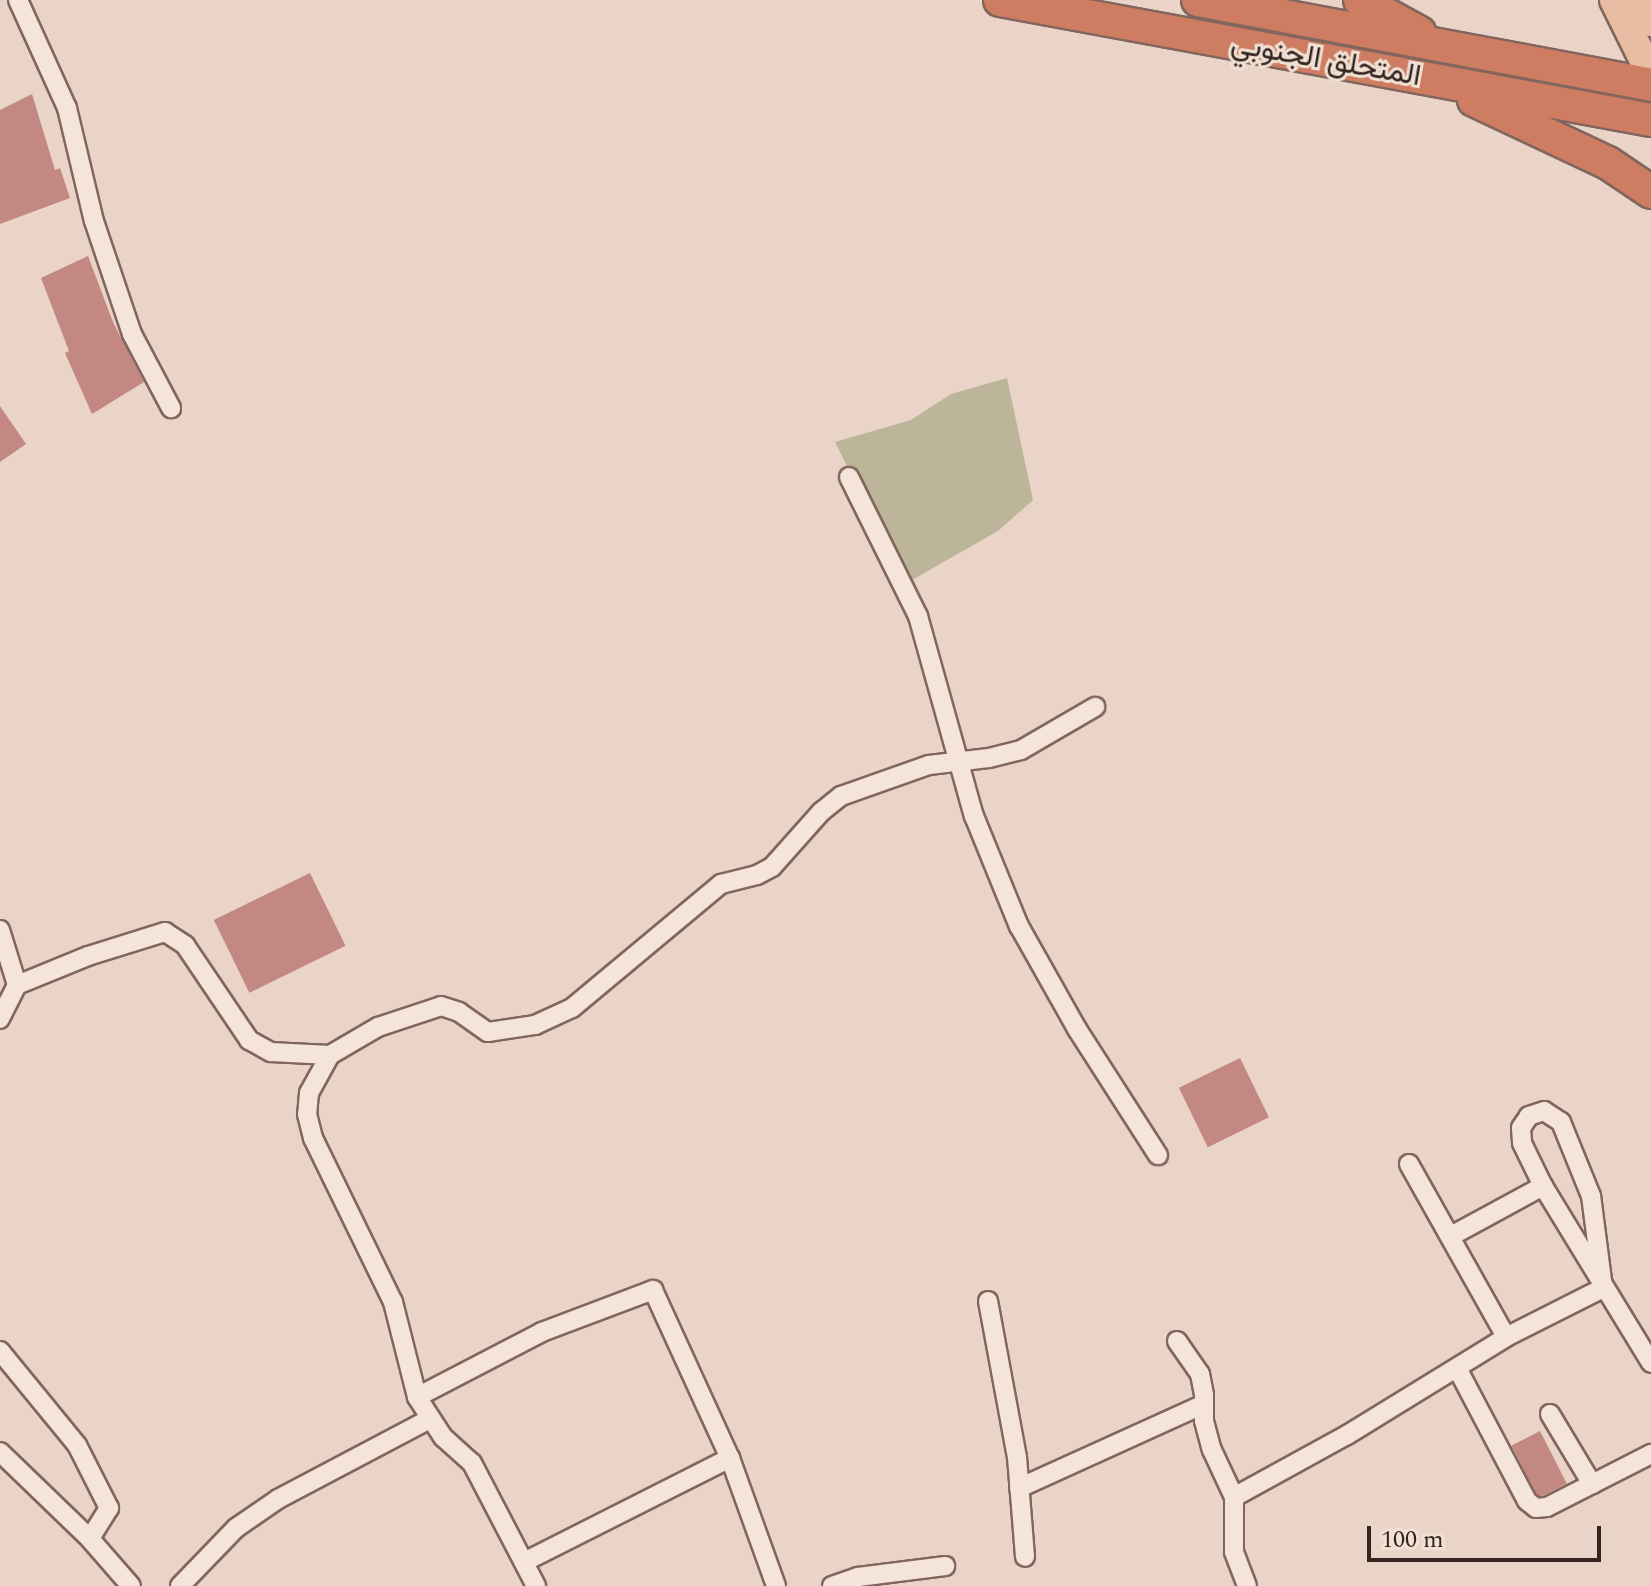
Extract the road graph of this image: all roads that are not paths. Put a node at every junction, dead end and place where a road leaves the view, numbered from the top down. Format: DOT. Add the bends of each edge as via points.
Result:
graph roads {
  1 [pos="18,0"];
  2 [pos="1000,0"];
  3 [pos="1198,0"];
  4 [pos="1360,0"];
  5 [pos="1623,1"];
  6 [pos="1651,22"];
  7 [pos="1448,48"];
  8 [pos="1651,75"];
  9 [pos="1415,77"];
  10 [pos="1651,85"];
  11 [pos="1651,120"];
  12 [pos="1651,192"];
  13 [pos="171,408"];
  14 [pos="849,477"];
  15 [pos="1095,707"];
  16 [pos="957,761"];
  17 [pos="0,930"];
  18 [pos="17,985"];
  19 [pos="0,1019"];
  20 [pos="330,1055"];
  21 [pos="1158,1155"];
  22 [pos="1409,1164"];
  23 [pos="1543,1186"];
  24 [pos="1451,1236"];
  25 [pos="1603,1288"];
  26 [pos="988,1301"];
  27 [pos="1506,1337"];
  28 [pos="1177,1341"];
  29 [pos="0,1351"];
  30 [pos="1651,1363"];
  31 [pos="1457,1368"];
  32 [pos="417,1397"];
  33 [pos="1204,1404"];
  34 [pos="1550,1414"];
  35 [pos="428,1420"];
  36 [pos="0,1452"];
  37 [pos="1651,1454"];
  38 [pos="730,1458"];
  39 [pos="1592,1484"];
  40 [pos="1019,1488"];
  41 [pos="1234,1497"];
  42 [pos="90,1539"];
  43 [pos="1025,1557"];
  44 [pos="524,1562"];
  45 [pos="945,1566"];
  46 [pos="131,1586"];
  47 [pos="180,1586"];
  48 [pos="536,1586"];
  49 [pos="776,1586"];
  50 [pos="832,1586"];
  51 [pos="1247,1586"];
  1 -- 13 [label="street" via="67,108 94,221 132,334"];
  2 -- 9 [label="highway, المتحلق الجنوبي"];
  3 -- 7 [label="highway, المتحلق الجنوبي"];
  4 -- 7 [label="highway"];
  5 -- 6 [label="main road"];
  5 -- 8 [label="main road"];
  7 -- 10 [label="highway, المتحلق الجنوبي"];
  9 -- 11 [label="highway, المتحلق الجنوبي"];
  9 -- 12 [label="highway" via="1608,163"];
  14 -- 16 [label="street" via="918,616"];
  15 -- 16 [label="street" via="1021,750"];
  16 -- 20 [label="street" via="929,765 841,796 772,867 721,884 556,1017 488,1032 441,1006 378,1027"];
  16 -- 21 [label="street" via="1019,926"];
  17 -- 18 [label="street"];
  18 -- 19 [label="street"];
  18 -- 20 [label="street" via="165,932 185,945 249,1040 271,1052"];
  20 -- 32 [label="street" via="309,1093 313,1138 393,1302"];
  22 -- 24 [label="street"];
  23 -- 24 [label="street"];
  23 -- 25 [label="street"];
  23 -- 25 [label="street" via="1522,1143 1521,1128 1529,1116 1544,1111 1561,1122 1591,1196"];
  24 -- 27 [label="street"];
  25 -- 27 [label="street"];
  25 -- 30 [label="street"];
  26 -- 40 [label="street"];
  27 -- 31 [label="street"];
  28 -- 33 [label="street" via="1200,1374"];
  29 -- 42 [label="street" via="77,1445 109,1508"];
  31 -- 39 [label="street" via="1531,1506 1547,1507"];
  31 -- 41 [label="street"];
  32 -- 35 [label="street"];
  32 -- 38 [label="street" via="542,1332 653,1290"];
  33 -- 40 [label="street"];
  33 -- 41 [label="street" via="1212,1450"];
  34 -- 39 [label="street"];
  35 -- 44 [label="street" via="472,1463"];
  35 -- 47 [label="street" via="278,1499 236,1528"];
  36 -- 42 [label="street"];
  37 -- 39 [label="street"];
  38 -- 44 [label="street"];
  38 -- 49 [label="street"];
  40 -- 43 [label="street"];
  41 -- 51 [label="street" via="1234,1552"];
  42 -- 46 [label="street"];
  44 -- 48 [label="street"];
  45 -- 50 [label="street" via="858,1577"];
}
